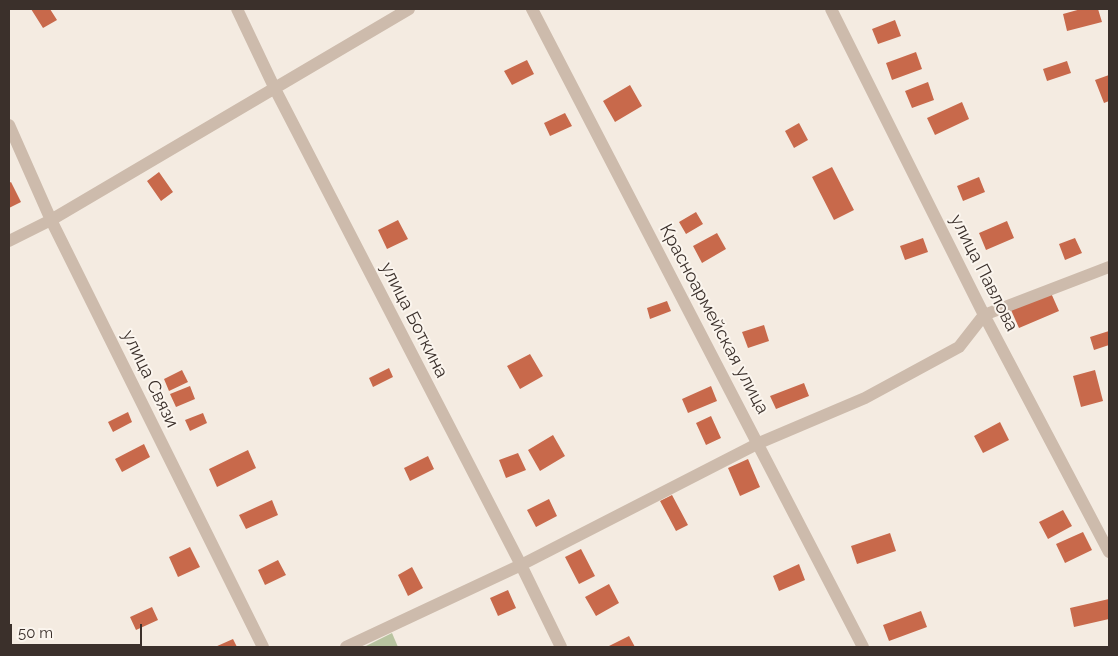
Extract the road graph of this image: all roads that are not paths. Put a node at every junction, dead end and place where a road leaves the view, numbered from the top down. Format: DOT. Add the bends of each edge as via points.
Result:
graph roads {
  1 [pos="237,9"];
  2 [pos="409,9"];
  3 [pos="532,9"];
  4 [pos="831,9"];
  5 [pos="275,89"];
  6 [pos="9,125"];
  7 [pos="51,220"];
  8 [pos="9,241"];
  9 [pos="1109,268"];
  10 [pos="984,314"];
  11 [pos="759,443"];
  12 [pos="1109,552"];
  13 [pos="521,564"];
  14 [pos="263,647"];
  15 [pos="346,647"];
  16 [pos="561,647"];
  17 [pos="863,647"];
  1 -- 5 [label="street, улица Боткина"];
  2 -- 5 [label="street"];
  3 -- 11 [label="street, Красноармейская улица"];
  4 -- 10 [label="street, улица Павлова"];
  5 -- 7 [label="street"];
  5 -- 13 [label="street, улица Боткина"];
  6 -- 7 [label="street, улица Связи"];
  7 -- 8 [label="street"];
  7 -- 14 [label="street, улица Связи"];
  9 -- 10 [label="street"];
  10 -- 11 [label="street" via="959,347 865,398"];
  10 -- 12 [label="street, улица Павлова"];
  11 -- 13 [label="street"];
  11 -- 17 [label="street, Красноармейская улица"];
  13 -- 15 [label="street"];
  13 -- 16 [label="street, улица Боткина"];
}
